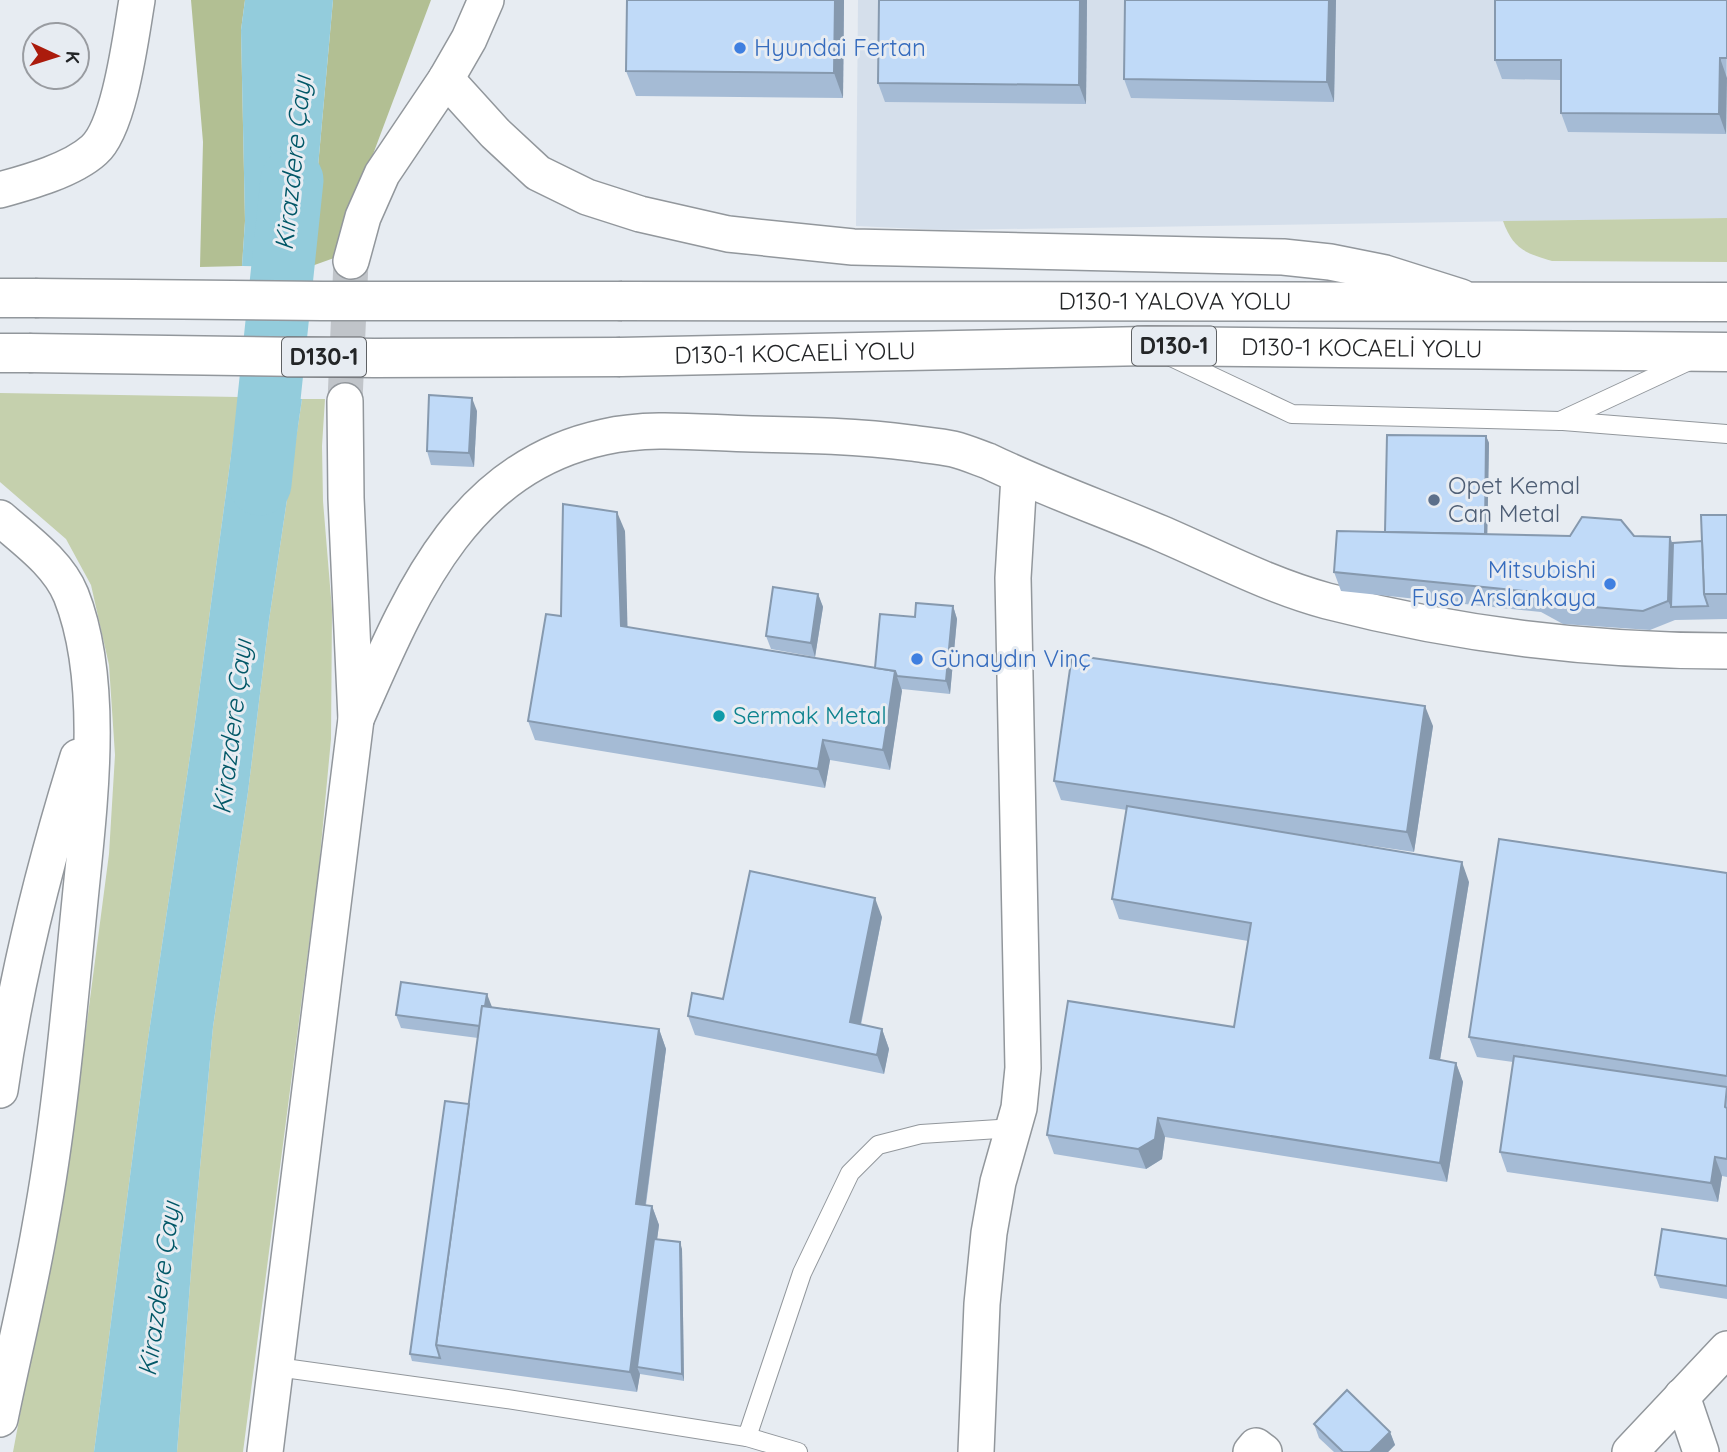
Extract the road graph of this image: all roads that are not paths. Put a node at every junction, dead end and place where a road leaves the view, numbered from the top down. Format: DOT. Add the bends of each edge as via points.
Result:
graph roads {
  1 [pos="137,0"];
  2 [pos="486,0"];
  3 [pos="446,79"];
  4 [pos="0,190"];
  5 [pos="351,261"];
  6 [pos="17,298"];
  7 [pos="1474,302"];
  8 [pos="1727,302"];
  9 [pos="1147,346"];
  10 [pos="1718,352"];
  11 [pos="14,353"];
  12 [pos="345,401"];
  13 [pos="1560,421"];
  14 [pos="1727,434"];
  15 [pos="1019,476"];
  16 [pos="0,518"];
  17 [pos="1727,651"];
  18 [pos="92,714"];
  19 [pos="356,719"];
  20 [pos="0,1090"];
  21 [pos="1014,1128"];
  22 [pos="1727,1349"];
  23 [pos="276,1367"];
  24 [pos="1682,1396"];
  25 [pos="0,1419"];
  26 [pos="747,1437"];
  27 [pos="265,1452"];
  28 [pos="798,1452"];
  29 [pos="975,1452"];
  30 [pos="1251,1452"];
  31 [pos="1264,1452"];
  32 [pos="1630,1452"];
  33 [pos="1701,1452"];
  1 -- 4 [label="street" via="112,121 103,140 77,162"];
  2 -- 3 [label="street"];
  3 -- 5 [label="street" via="382,174"];
  3 -- 7 [label="street" via="538,173 587,197 728,234 853,247 1283,257 1385,273"];
  6 -- 7 [label="highway, D130-1 YALOVA YOLU / D130-1, bridge"];
  7 -- 8 [label="highway, D130-1 YALOVA YOLU / D130-1"];
  9 -- 10 [label="highway, D130-1 KOCAELİ YOLU / D130-1"];
  9 -- 11 [label="highway, D130-1 KOCAELİ YOLU / D130-1, bridge" via="620,357"];
  9 -- 13 [label="lane" via="1293,414"];
  10 -- 13 [label="lane"];
  12 -- 19 [label="street"];
  13 -- 14 [label="lane"];
  15 -- 17 [label="street" via="1276,585 1326,601 1534,641"];
  15 -- 19 [label="street" via="953,449 879,440 643,432 572,445 508,479 480,503 430,565"];
  15 -- 21 [label="street" via="1013,578 1023,1068"];
  16 -- 18 [label="street" via="47,559 70,593 82,631"];
  18 -- 20 [label="street" via="48,853"];
  18 -- 25 [label="street" via="88,818 62,1082 40,1227"];
  19 -- 23 [label="street"];
  21 -- 26 [label="lane" via="921,1134 878,1145 850,1173 802,1273"];
  21 -- 29 [label="street" via="989,1233"];
  22 -- 24 [label="street"];
  23 -- 26 [label="lane"];
  23 -- 27 [label="street"];
  24 -- 32 [label="street"];
  24 -- 33 [label="street"];
  26 -- 28 [label="lane"];
  30 -- 31 [label="street" via="1256,1446"];
}
